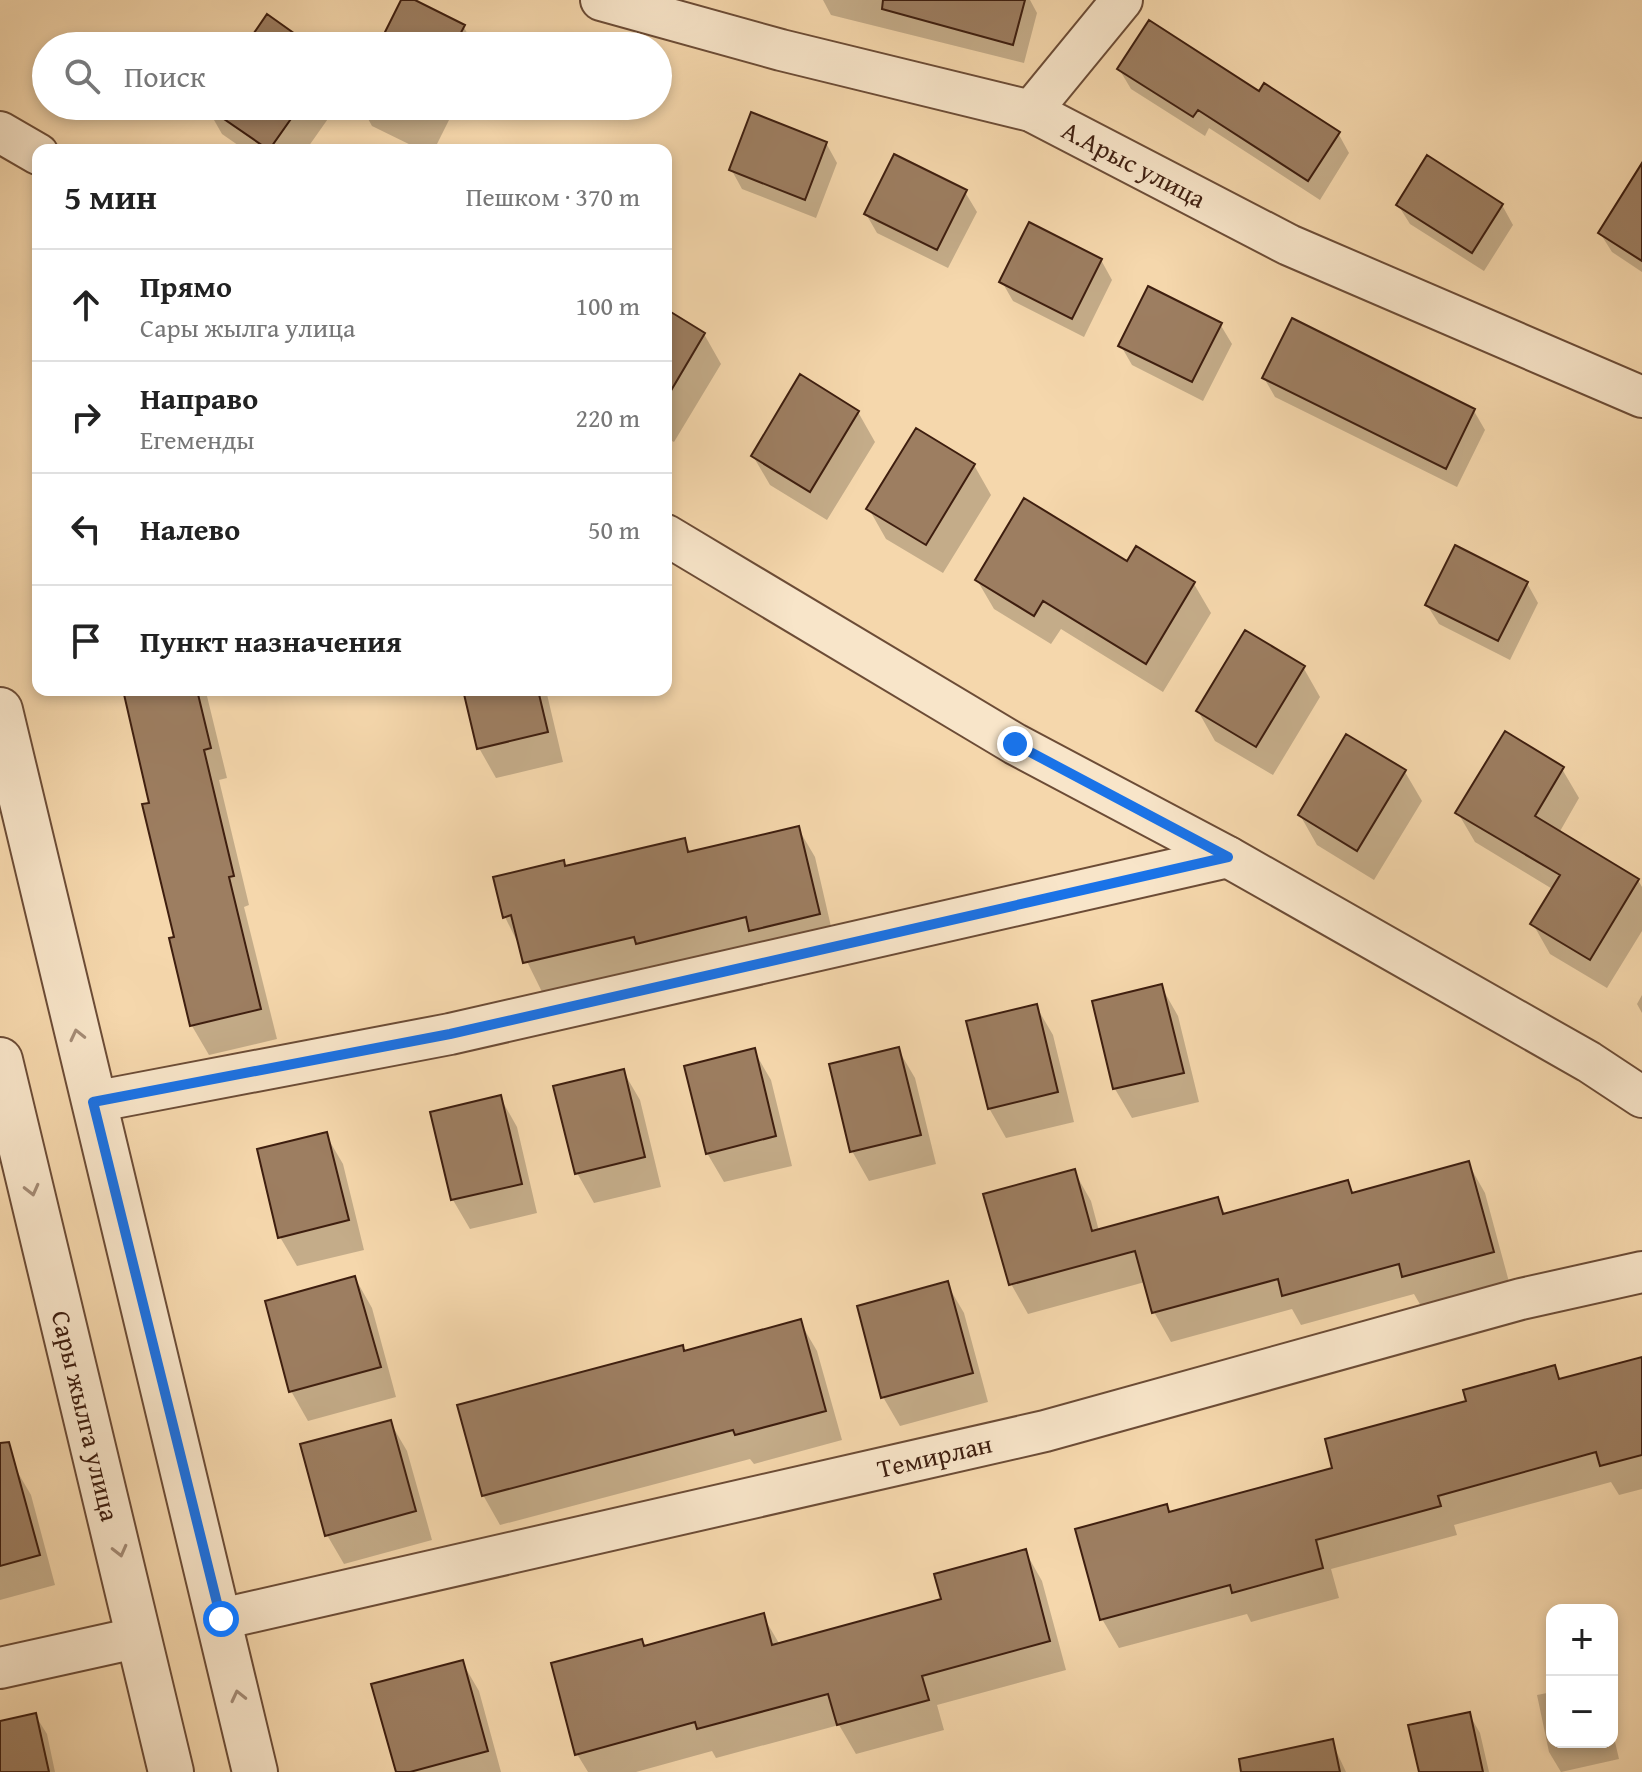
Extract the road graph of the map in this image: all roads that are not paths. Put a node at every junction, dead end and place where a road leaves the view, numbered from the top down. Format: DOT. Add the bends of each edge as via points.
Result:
graph roads {
  1 [pos="601,0"];
  2 [pos="1122,0"];
  3 [pos="1031,111"];
  4 [pos="0,132"];
  5 [pos="32,151"];
  6 [pos="1642,397"];
  7 [pos="672,539"];
  8 [pos="0,710"];
  9 [pos="1228,857"];
  10 [pos="0,1060"];
  11 [pos="1642,1097"];
  12 [pos="93,1102"];
  13 [pos="6,1106"];
  14 [pos="1642,1272"];
  15 [pos="221,1619"];
  16 [pos="140,1637"];
  17 [pos="0,1668"];
  18 [pos="171,1772"];
  19 [pos="255,1772"];
  1 -- 3 [label="street, А.Арыс улица"];
  2 -- 3 [label="street"];
  3 -- 6 [label="street, А.Арыс улица" via="1289,245"];
  4 -- 5 [label="street"];
  7 -- 9 [label="street" via="1015,744"];
  12 -- 8 [label="street, one-way"];
  9 -- 11 [label="street"];
  9 -- 12 [label="street" via="450,1034"];
  10 -- 13 [label="street, Сары жылга улица"];
  12 -- 15 [label="street"];
  13 -- 16 [label="street, Сары жылга улица, one-way"];
  14 -- 15 [label="street, Темирлан" via="1521,1299 1045,1431"];
  19 -- 15 [label="street, one-way"];
  16 -- 17 [label="street"];
  16 -- 18 [label="street, Сары жылга улица"];
}
